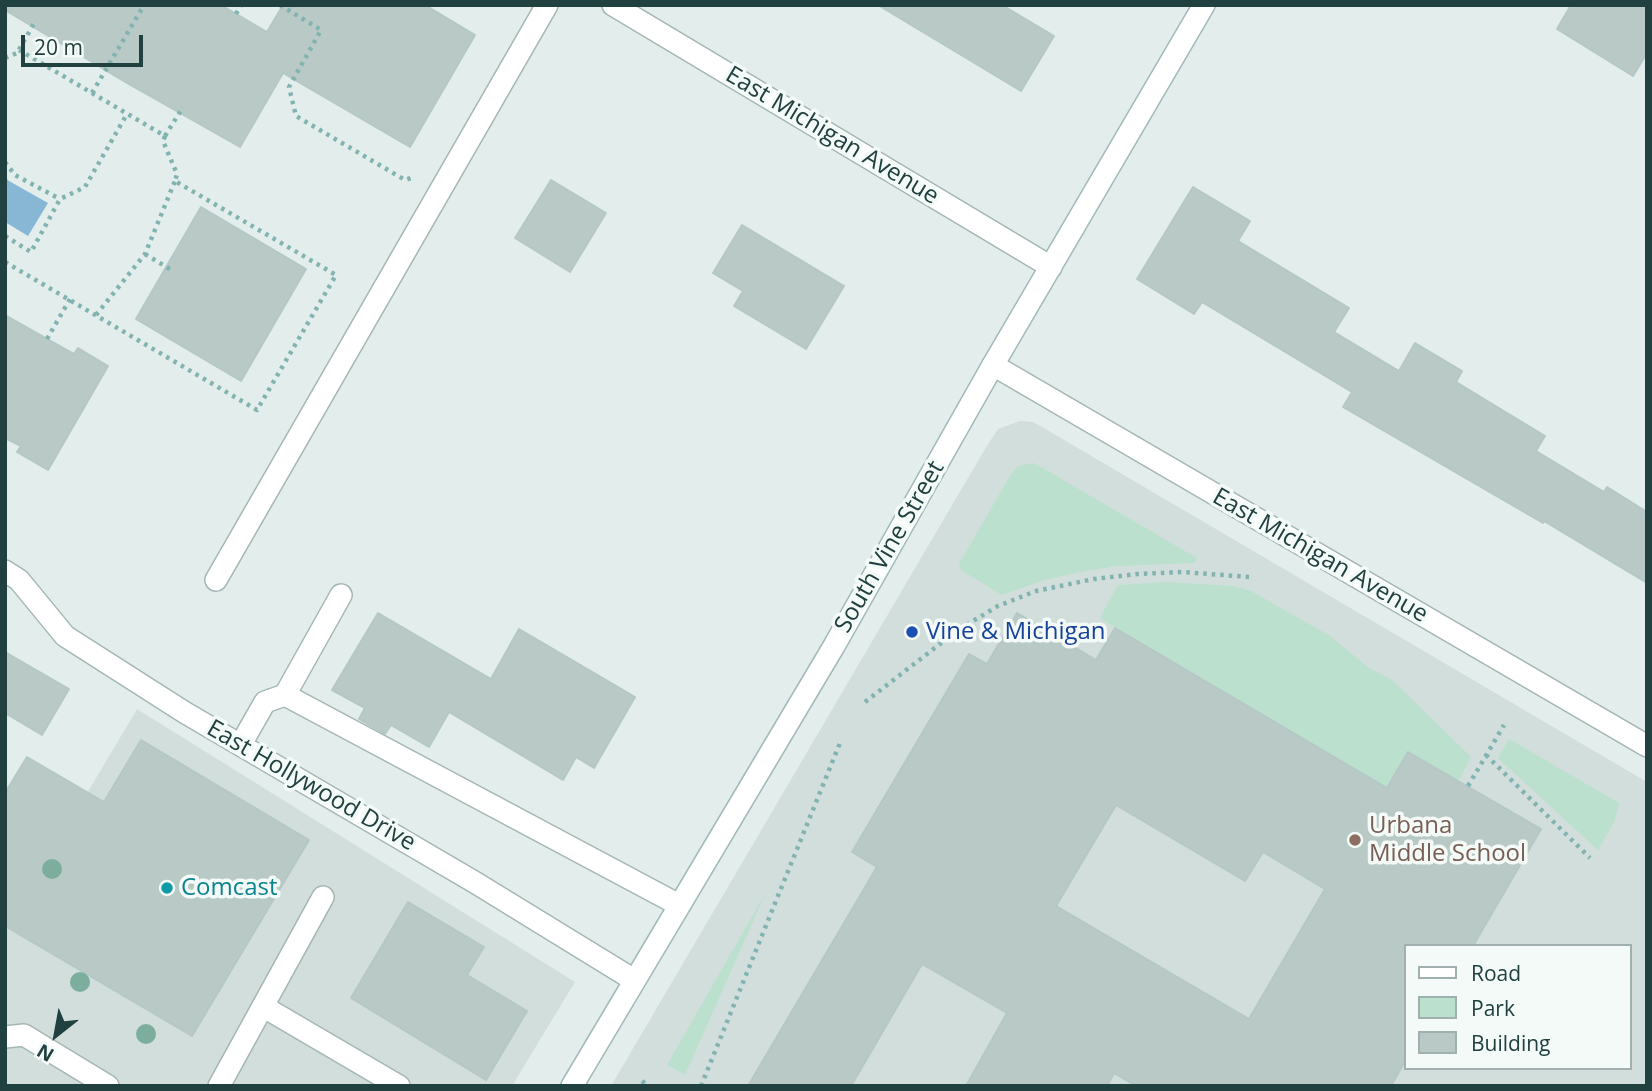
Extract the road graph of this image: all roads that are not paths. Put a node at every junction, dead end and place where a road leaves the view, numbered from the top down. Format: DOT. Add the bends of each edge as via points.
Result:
graph roads {
  1 [pos="547,5"];
  2 [pos="613,5"];
  3 [pos="1204,5"];
  4 [pos="1051,267"];
  5 [pos="993,365"];
  6 [pos="5,571"];
  7 [pos="216,580"];
  8 [pos="341,595"];
  9 [pos="285,695"];
  10 [pos="241,744"];
  11 [pos="1647,746"];
  12 [pos="323,897"];
  13 [pos="678,905"];
  14 [pos="634,980"];
  15 [pos="264,1007"];
  16 [pos="5,1037"];
  17 [pos="108,1086"];
  18 [pos="219,1086"];
  19 [pos="399,1086"];
  20 [pos="572,1086"];
  1 -- 7 [label="main road"];
  2 -- 4 [label="main road, East Michigan Avenue"];
  3 -- 4 [label="main road, South Vine Street"];
  4 -- 5 [label="main road, South Vine Street"];
  5 -- 11 [label="main road, East Michigan Avenue"];
  5 -- 13 [label="main road, South Vine Street" via="834,646"];
  6 -- 10 [label="main road, East Hollywood Drive" via="19,580 65,636"];
  8 -- 9 [label="main road"];
  9 -- 10 [label="main road" via="265,702"];
  9 -- 13 [label="main road"];
  10 -- 14 [label="main road, East Hollywood Drive"];
  12 -- 15 [label="main road"];
  13 -- 14 [label="main road, South Vine Street"];
  14 -- 20 [label="main road, South Vine Street"];
  15 -- 18 [label="main road"];
  15 -- 19 [label="main road"];
  16 -- 17 [label="main road" via="24,1035"];
}
